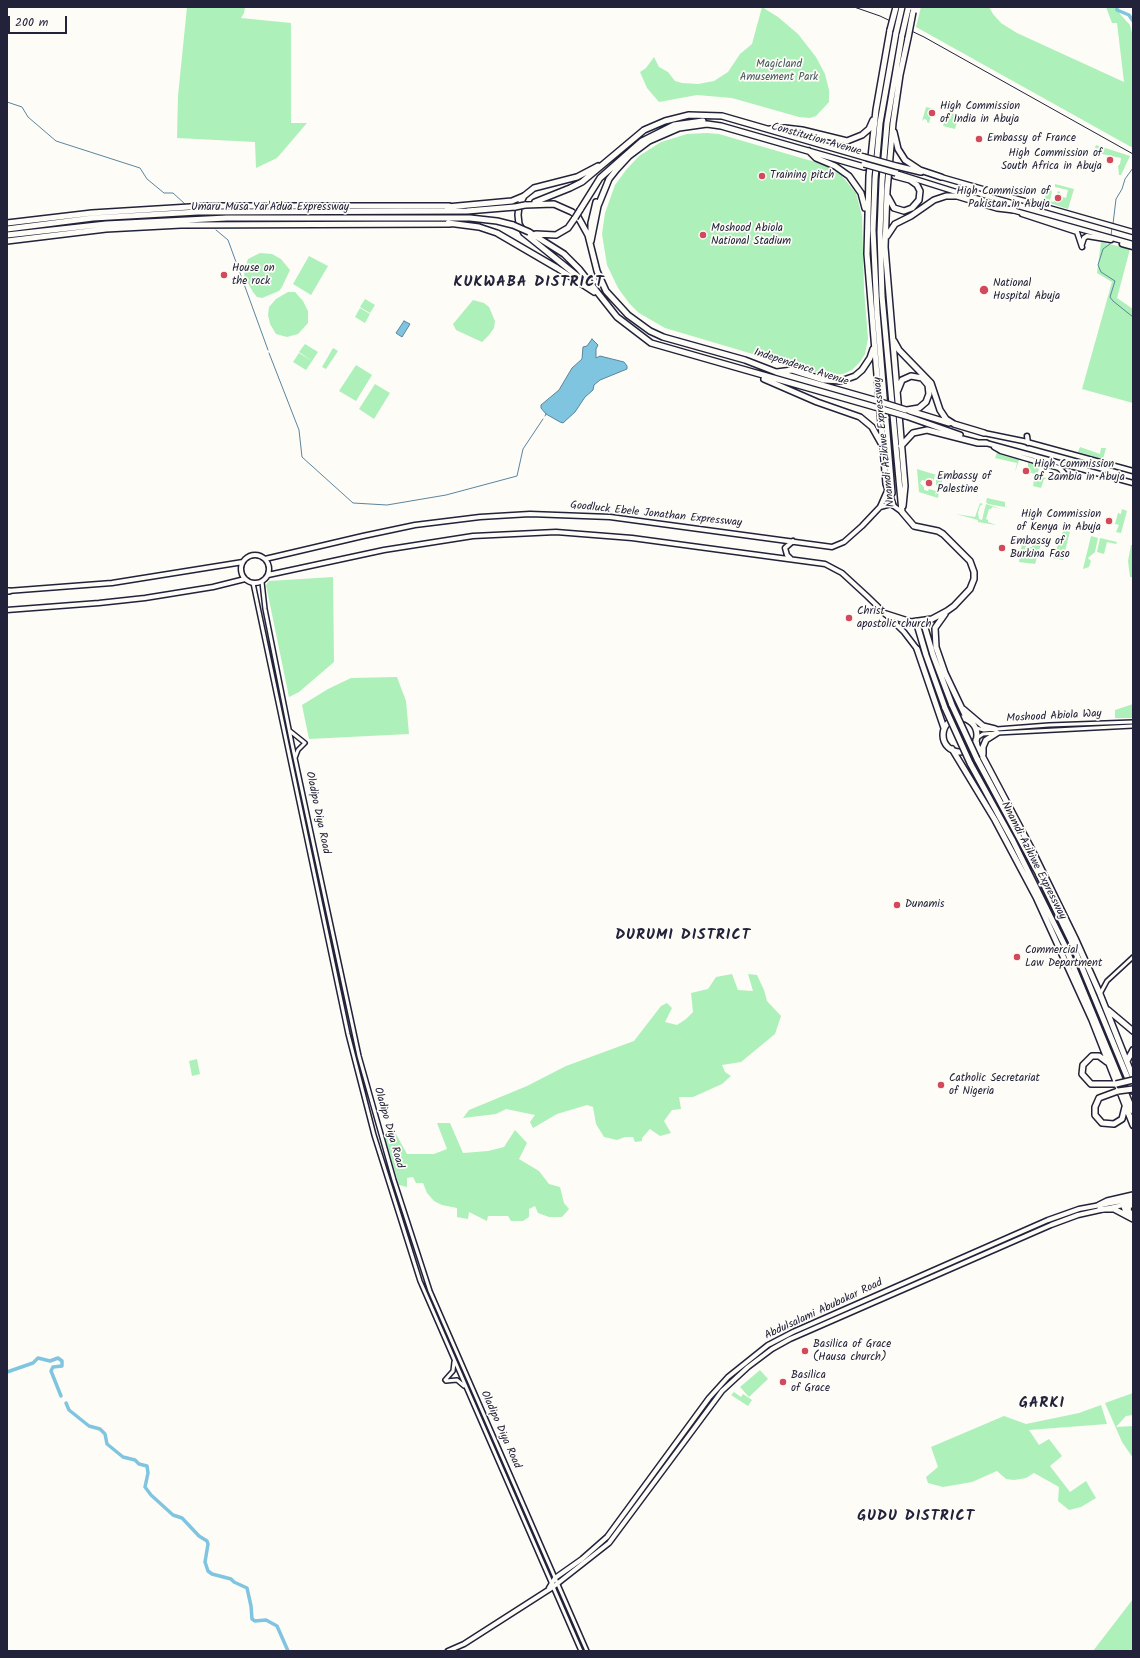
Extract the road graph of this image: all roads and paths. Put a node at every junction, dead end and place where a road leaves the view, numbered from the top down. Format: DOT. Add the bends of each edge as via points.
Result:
graph roads {
  1 [pos="896,7"];
  2 [pos="902,7"];
  3 [pos="911,9"];
  4 [pos="888,67"];
  5 [pos="895,72"];
  6 [pos="879,86"];
  7 [pos="896,102"];
  8 [pos="876,110"];
  9 [pos="893,123"];
  10 [pos="674,125"];
  11 [pos="695,125"];
  12 [pos="768,130"];
  13 [pos="649,141"];
  14 [pos="798,143"];
  15 [pos="636,146"];
  16 [pos="807,147"];
  17 [pos="623,156"];
  18 [pos="610,159"];
  19 [pos="897,174"];
  20 [pos="941,177"];
  21 [pos="886,191"];
  22 [pos="524,196"];
  23 [pos="597,200"];
  24 [pos="283,205"];
  25 [pos="527,205"];
  26 [pos="374,206"];
  27 [pos="449,206"];
  28 [pos="598,206"];
  29 [pos="306,211"];
  30 [pos="1016,211"];
  31 [pos="396,212"];
  32 [pos="434,212"];
  33 [pos="54,216"];
  34 [pos="302,218"];
  35 [pos="434,218"];
  36 [pos="867,222"];
  37 [pos="7,223"];
  38 [pos="281,223"];
  39 [pos="450,224"];
  40 [pos="35,225"];
  41 [pos="7,229"];
  42 [pos="873,230"];
  43 [pos="37,231"];
  44 [pos="1133,232"];
  45 [pos="530,233"];
  46 [pos="7,235"];
  47 [pos="56,235"];
  48 [pos="1095,235"];
  49 [pos="1118,240"];
  50 [pos="7,241"];
  51 [pos="591,241"];
  52 [pos="1133,244"];
  53 [pos="885,247"];
  54 [pos="1133,247"];
  55 [pos="592,250"];
  56 [pos="867,254"];
  57 [pos="886,263"];
  58 [pos="869,290"];
  59 [pos="882,294"];
  60 [pos="598,295"];
  61 [pos="877,312"];
  62 [pos="892,334"];
  63 [pos="873,336"];
  64 [pos="716,362"];
  65 [pos="776,372"];
  66 [pos="897,398"];
  67 [pos="906,410"];
  68 [pos="984,433"];
  69 [pos="988,444"];
  70 [pos="901,446"];
  71 [pos="883,451"];
  72 [pos="1037,458"];
  73 [pos="1046,464"];
  74 [pos="1133,471"];
  75 [pos="1064,473"];
  76 [pos="1131,482"];
  77 [pos="886,484"];
  78 [pos="887,492"];
  79 [pos="893,505"];
  80 [pos="880,507"];
  81 [pos="902,512"];
  82 [pos="793,541"];
  83 [pos="265,559"];
  84 [pos="793,560"];
  85 [pos="243,562"];
  86 [pos="268,575"];
  87 [pos="245,579"];
  88 [pos="262,582"];
  89 [pos="253,583"];
  90 [pos="8,591"];
  91 [pos="7,610"];
  92 [pos="947,611"];
  93 [pos="886,614"];
  94 [pos="916,621"];
  95 [pos="923,621"];
  96 [pos="925,630"];
  97 [pos="917,649"];
  98 [pos="937,651"];
  99 [pos="960,705"];
  100 [pos="969,720"];
  101 [pos="1133,722"];
  102 [pos="1133,726"];
  103 [pos="944,728"];
  104 [pos="976,728"];
  105 [pos="290,731"];
  106 [pos="996,731"];
  107 [pos="977,739"];
  108 [pos="952,749"];
  109 [pos="983,755"];
  110 [pos="295,758"];
  111 [pos="1014,816"];
  112 [pos="995,820"];
  113 [pos="1013,841"];
  114 [pos="1023,846"];
  115 [pos="1037,871"];
  116 [pos="1042,898"];
  117 [pos="1057,900"];
  118 [pos="1045,917"];
  119 [pos="1133,957"];
  120 [pos="1107,981"];
  121 [pos="1095,982"];
  122 [pos="1100,994"];
  123 [pos="1106,1009"];
  124 [pos="1133,1032"];
  125 [pos="1133,1050"];
  126 [pos="1127,1061"];
  127 [pos="1108,1063"];
  128 [pos="1133,1077"];
  129 [pos="1133,1080"];
  130 [pos="1133,1090"];
  131 [pos="1129,1100"];
  132 [pos="1125,1106"];
  133 [pos="1133,1111"];
  134 [pos="1133,1124"];
  135 [pos="1133,1195"];
  136 [pos="1133,1199"];
  137 [pos="1123,1204"];
  138 [pos="1133,1204"];
  139 [pos="1100,1207"];
  140 [pos="1132,1217"];
  141 [pos="452,1354"];
  142 [pos="468,1393"];
  143 [pos="556,1578"];
  144 [pos="558,1583"];
  145 [pos="551,1586"];
  146 [pos="448,1651"];
  147 [pos="581,1651"];
  148 [pos="587,1651"];
  1 -- 6 [label="highway, Nnamdi Azikiwe Expressway, bridge"];
  2 -- 4 [label="highway, Nnamdi Azikiwe Expressway, bridge"];
  3 -- 5 [label="highway, Nnamdi Azikiwe Expressway, bridge" via="902,35"];
  3 -- 7 [label="highway, Nnamdi Azikiwe Expressway, bridge"];
  4 -- 6 [label="highway"];
  4 -- 42 [label="highway, Nnamdi Azikiwe Expressway" via="877,150"];
  5 -- 7 [label="highway"];
  5 -- 59 [label="highway, Nnamdi Azikiwe Expressway" via="882,181"];
  6 -- 8 [label="highway, Nnamdi Azikiwe Expressway"];
  7 -- 9 [label="highway, Nnamdi Azikiwe Expressway"];
  8 -- 12 [label="highway" via="869,129 856,138 842,140 785,128"];
  8 -- 36 [label="highway, Nnamdi Azikiwe Expressway"];
  9 -- 20 [label="highway" via="896,142 905,160 920,170"];
  9 -- 21 [label="highway, Nnamdi Azikiwe Expressway"];
  10 -- 11 [label="highway"];
  10 -- 14 [label="highway, Constitution Avenue" via="717,122"];
  10 -- 15 [label="highway, Constitution Avenue"];
  11 -- 13 [label="highway" via="680,128"];
  11 -- 14 [label="highway" via="729,127"];
  12 -- 14 [label="highway, Constitution Avenue"];
  12 -- 18 [label="highway, Constitution Avenue" via="722,116 689,115 644,130 628,141"];
  13 -- 15 [label="highway"];
  13 -- 28 [label="highway" via="617,168"];
  14 -- 16 [label="highway, Constitution Avenue"];
  15 -- 17 [label="highway, Constitution Avenue"];
  16 -- 19 [label="highway, Constitution Avenue, bridge"];
  16 -- 20 [label="highway, Constitution Avenue, bridge" via="864,157"];
  16 -- 36 [label="highway" via="816,158 852,178 863,198"];
  17 -- 23 [label="highway" via="604,182"];
  17 -- 45 [label="highway, Constitution Avenue, bridge" via="600,178 568,228 556,235"];
  18 -- 22 [label="highway" via="577,177 541,186"];
  18 -- 25 [label="highway, Constitution Avenue" via="570,188"];
  19 -- 21 [label="highway" via="917,184 920,194 917,203 910,210 894,208"];
  19 -- 30 [label="main road, Constitution Avenue"];
  20 -- 44 [label="main road"];
  21 -- 53 [label="highway, Nnamdi Azikiwe Expressway"];
  22 -- 27 [label="highway" via="507,202"];
  22 -- 60 [label="highway" via="518,215 524,233"];
  23 -- 28 [label="highway"];
  23 -- 51 [label="highway" via="591,223"];
  24 -- 26 [label="highway, Umaru Musa Yar'Adua Expressway"];
  24 -- 29 [label="highway"];
  24 -- 33 [label="highway, Umaru Musa Yar'Adua Expressway" via="132,209"];
  25 -- 32 [label="highway, Umaru Musa Yar'Adua Expressway, bridge" via="496,210"];
  25 -- 55 [label="highway, Independence Avenue" via="554,204 572,212 585,226"];
  26 -- 27 [label="highway, Umaru Musa Yar'Adua Expressway"];
  26 -- 31 [label="highway"];
  27 -- 32 [label="highway"];
  28 -- 51 [label="highway"];
  29 -- 31 [label="highway, Umaru Musa Yar'Adua Expressway"];
  29 -- 40 [label="highway, Umaru Musa Yar'Adua Expressway" via="190,212 106,217"];
  30 -- 48 [label="main road, Constitution Avenue"];
  30 -- 48 [label="main road" via="1028,218 1077,232 1082,246 1085,237"];
  30 -- 53 [label="highway" via="957,196 942,197 895,224 887,235"];
  31 -- 32 [label="highway, Umaru Musa Yar'Adua Expressway"];
  33 -- 37 [label="highway, Umaru Musa Yar'Adua Expressway"];
  33 -- 40 [label="highway"];
  34 -- 35 [label="highway, Umaru Musa Yar'Adua Expressway"];
  34 -- 38 [label="highway"];
  34 -- 43 [label="highway, Umaru Musa Yar'Adua Expressway" via="173,220"];
  35 -- 39 [label="highway"];
  35 -- 45 [label="highway, Umaru Musa Yar'Adua Expressway, bridge" via="483,219 512,225"];
  36 -- 56 [label="highway, Nnamdi Azikiwe Expressway"];
  38 -- 39 [label="highway, Umaru Musa Yar'Adua Expressway"];
  38 -- 47 [label="highway, Umaru Musa Yar'Adua Expressway" via="174,225"];
  39 -- 60 [label="highway" via="479,227 497,233"];
  40 -- 41 [label="highway, Umaru Musa Yar'Adua Expressway"];
  42 -- 56 [label="highway"];
  42 -- 61 [label="highway, Nnamdi Azikiwe Expressway"];
  43 -- 46 [label="highway, Umaru Musa Yar'Adua Expressway"];
  43 -- 47 [label="highway"];
  45 -- 60 [label="highway, Independence Avenue" via="567,257"];
  47 -- 50 [label="highway, Umaru Musa Yar'Adua Expressway"];
  48 -- 49 [label="main road, Constitution Avenue"];
  49 -- 52 [label="main road, Constitution Avenue"];
  49 -- 54 [label="main road"];
  51 -- 55 [label="highway"];
  53 -- 57 [label="highway, Nnamdi Azikiwe Expressway"];
  55 -- 65 [label="highway, Independence Avenue" via="606,290 628,315 644,327 663,337 745,360"];
  56 -- 58 [label="highway, Nnamdi Azikiwe Expressway"];
  57 -- 59 [label="highway"];
  57 -- 62 [label="highway, Nnamdi Azikiwe Expressway"];
  58 -- 61 [label="highway"];
  58 -- 63 [label="highway, Nnamdi Azikiwe Expressway"];
  59 -- 62 [label="highway"];
  59 -- 81 [label="highway, Nnamdi Azikiwe Expressway"];
  60 -- 64 [label="highway, Independence Avenue" via="622,322 651,343"];
  61 -- 79 [label="highway, Nnamdi Azikiwe Expressway"];
  62 -- 66 [label="highway, Nnamdi Azikiwe Expressway"];
  62 -- 68 [label="highway" via="899,350 931,383 940,410 946,419"];
  63 -- 65 [label="highway" via="868,362 858,373 846,380 830,381 792,370"];
  63 -- 71 [label="highway, Nnamdi Azikiwe Expressway"];
  64 -- 69 [label="highway, Independence Avenue, bridge" via="906,416"];
  64 -- 71 [label="highway" via="860,417 876,431"];
  65 -- 67 [label="highway, Independence Avenue, bridge"];
  66 -- 67 [label="highway" via="899,385 905,378 913,376 924,380 929,391 927,400 919,408"];
  66 -- 70 [label="highway, Nnamdi Azikiwe Expressway"];
  67 -- 68 [label="highway, Independence Avenue"];
  68 -- 74 [label="main road, Independence Avenue"];
  69 -- 70 [label="highway" via="927,430 913,433"];
  69 -- 72 [label="main road, Independence Avenue"];
  69 -- 73 [label="main road" via="1001,451"];
  70 -- 81 [label="highway, Nnamdi Azikiwe Expressway" via="905,494"];
  71 -- 77 [label="highway, Nnamdi Azikiwe Expressway"];
  72 -- 73 [label="main road"];
  72 -- 76 [label="main road, Independence Avenue"];
  73 -- 75 [label="main road" via="1062,469"];
  77 -- 78 [label="highway"];
  77 -- 79 [label="highway, Nnamdi Azikiwe Expressway"];
  78 -- 80 [label="main road"];
  79 -- 80 [label="main road"];
  79 -- 81 [label="main road"];
  80 -- 82 [label="main road, Goodluck Ebele Jonathan Expressway" via="851,536 832,547"];
  81 -- 92 [label="highway" via="914,526 943,534 973,567 974,579 970,589"];
  82 -- 83 [label="main road, Goodluck Ebele Jonathan Expressway" via="610,517 530,514 480,517 414,526"];
  82 -- 84 [label="main road" via="785,550"];
  83 -- 85 [label="main road" via="255,555"];
  83 -- 86 [label="main road" via="269,566"];
  84 -- 86 [label="main road" via="632,538 532,532 473,536 417,544"];
  84 -- 93 [label="main road" via="825,564 842,573"];
  85 -- 87 [label="main road" via="241,571"];
  85 -- 90 [label="main road" via="112,583"];
  86 -- 88 [label="main road"];
  87 -- 89 [label="main road"];
  87 -- 91 [label="main road" via="184,592 121,601"];
  88 -- 89 [label="main road"];
  88 -- 105 [label="main road, Oladipo Diya Road" via="265,609"];
  89 -- 141 [label="main road, Oladipo Diya Road" via="358,1077 420,1281"];
  92 -- 95 [label="highway"];
  92 -- 98 [label="highway" via="935,628"];
  93 -- 94 [label="highway" via="910,622"];
  93 -- 97 [label="main road"];
  94 -- 95 [label="highway"];
  94 -- 113 [label="highway, Nnamdi Azikiwe Expressway, bridge" via="945,708 970,763"];
  95 -- 96 [label="highway, Nnamdi Azikiwe Expressway"];
  96 -- 98 [label="highway"];
  96 -- 114 [label="highway, Nnamdi Azikiwe Expressway, bridge" via="952,705"];
  97 -- 103 [label="highway"];
  98 -- 99 [label="highway"];
  99 -- 100 [label="highway"];
  99 -- 106 [label="highway" via="983,726"];
  100 -- 103 [label="highway" via="955,719 948,722"];
  100 -- 104 [label="highway"];
  101 -- 106 [label="main road, Moshood Abiola Way" via="1049,725"];
  102 -- 106 [label="main road, Moshood Abiola Way"];
  103 -- 108 [label="highway" via="944,738"];
  104 -- 106 [label="main road, Moshood Abiola Way"];
  104 -- 107 [label="highway"];
  105 -- 110 [label="main road, Oladipo Diya Road"];
  105 -- 110 [label="main road" via="305,743"];
  106 -- 107 [label="main road, Moshood Abiola Way" via="983,734"];
  106 -- 109 [label="highway" via="986,740"];
  107 -- 108 [label="highway" via="968,750 960,752"];
  107 -- 109 [label="highway, Nnamdi Azikiwe Expressway"];
  108 -- 112 [label="highway, Nnamdi Azikiwe Expressway"];
  109 -- 111 [label="highway, Nnamdi Azikiwe Expressway"];
  110 -- 143 [label="main road, Oladipo Diya Road" via="359,1056 374,1115 420,1265"];
  111 -- 114 [label="highway"];
  111 -- 117 [label="highway, Nnamdi Azikiwe Expressway"];
  112 -- 113 [label="highway"];
  112 -- 118 [label="highway, Nnamdi Azikiwe Expressway"];
  113 -- 116 [label="highway, Nnamdi Azikiwe Expressway"];
  114 -- 115 [label="highway, Nnamdi Azikiwe Expressway"];
  115 -- 117 [label="highway"];
  115 -- 130 [label="highway, Nnamdi Azikiwe Expressway" via="1088,981"];
  116 -- 118 [label="highway"];
  116 -- 131 [label="highway, Nnamdi Azikiwe Expressway" via="1085,990"];
  117 -- 121 [label="highway, Nnamdi Azikiwe Expressway"];
  118 -- 127 [label="highway, Nnamdi Azikiwe Expressway"];
  119 -- 120 [label="main road"];
  120 -- 121 [label="main road" via="1101,984"];
  120 -- 122 [label="main road"];
  121 -- 122 [label="highway, Nnamdi Azikiwe Expressway"];
  122 -- 123 [label="highway, Nnamdi Azikiwe Expressway"];
  123 -- 124 [label="highway"];
  123 -- 126 [label="highway, Nnamdi Azikiwe Expressway"];
  125 -- 126 [label="highway"];
  126 -- 128 [label="highway, Nnamdi Azikiwe Expressway"];
  127 -- 129 [label="highway, bridge" via="1099,1056 1092,1056 1083,1065 1082,1074 1090,1084 1116,1084"];
  127 -- 132 [label="highway, Nnamdi Azikiwe Expressway"];
  130 -- 132 [label="highway, bridge" via="1118,1091 1099,1098 1094,1107 1095,1115 1102,1123 1114,1124 1123,1116"];
  131 -- 133 [label="highway, Nnamdi Azikiwe Expressway"];
  131 -- 134 [label="highway"];
  132 -- 134 [label="highway, Nnamdi Azikiwe Expressway"];
  135 -- 139 [label="highway" via="1107,1200"];
  136 -- 139 [label="main road"];
  137 -- 138 [label="main road"];
  137 -- 139 [label="main road"];
  137 -- 140 [label="highway" via="1125,1212"];
  138 -- 140 [label="highway" via="1128,1210"];
  139 -- 140 [label="highway" via="1114,1209"];
  139 -- 143 [label="main road, Abdulsalami Abubakar Road" via="1066,1213 1009,1236 768,1345 734,1372 709,1398 607,1537"];
  139 -- 144 [label="main road, Abdulsalami Abubakar Road" via="1034,1232 790,1339 766,1353 722,1391 610,1542"];
  141 -- 142 [label="main road, Oladipo Diya Road"];
  141 -- 142 [label="main road" via="454,1368 446,1380 457,1380"];
  142 -- 145 [label="main road, Oladipo Diya Road"];
  143 -- 144 [label="main road, Oladipo Diya Road"];
  143 -- 145 [label="main road, Abdulsalami Abubakar Road"];
  144 -- 145 [label="main road, Abdulsalami Abubakar Road"];
  144 -- 148 [label="main road, Oladipo Diya Road"];
  145 -- 146 [label="main road" via="464,1644"];
  145 -- 147 [label="main road, Oladipo Diya Road"];
}
